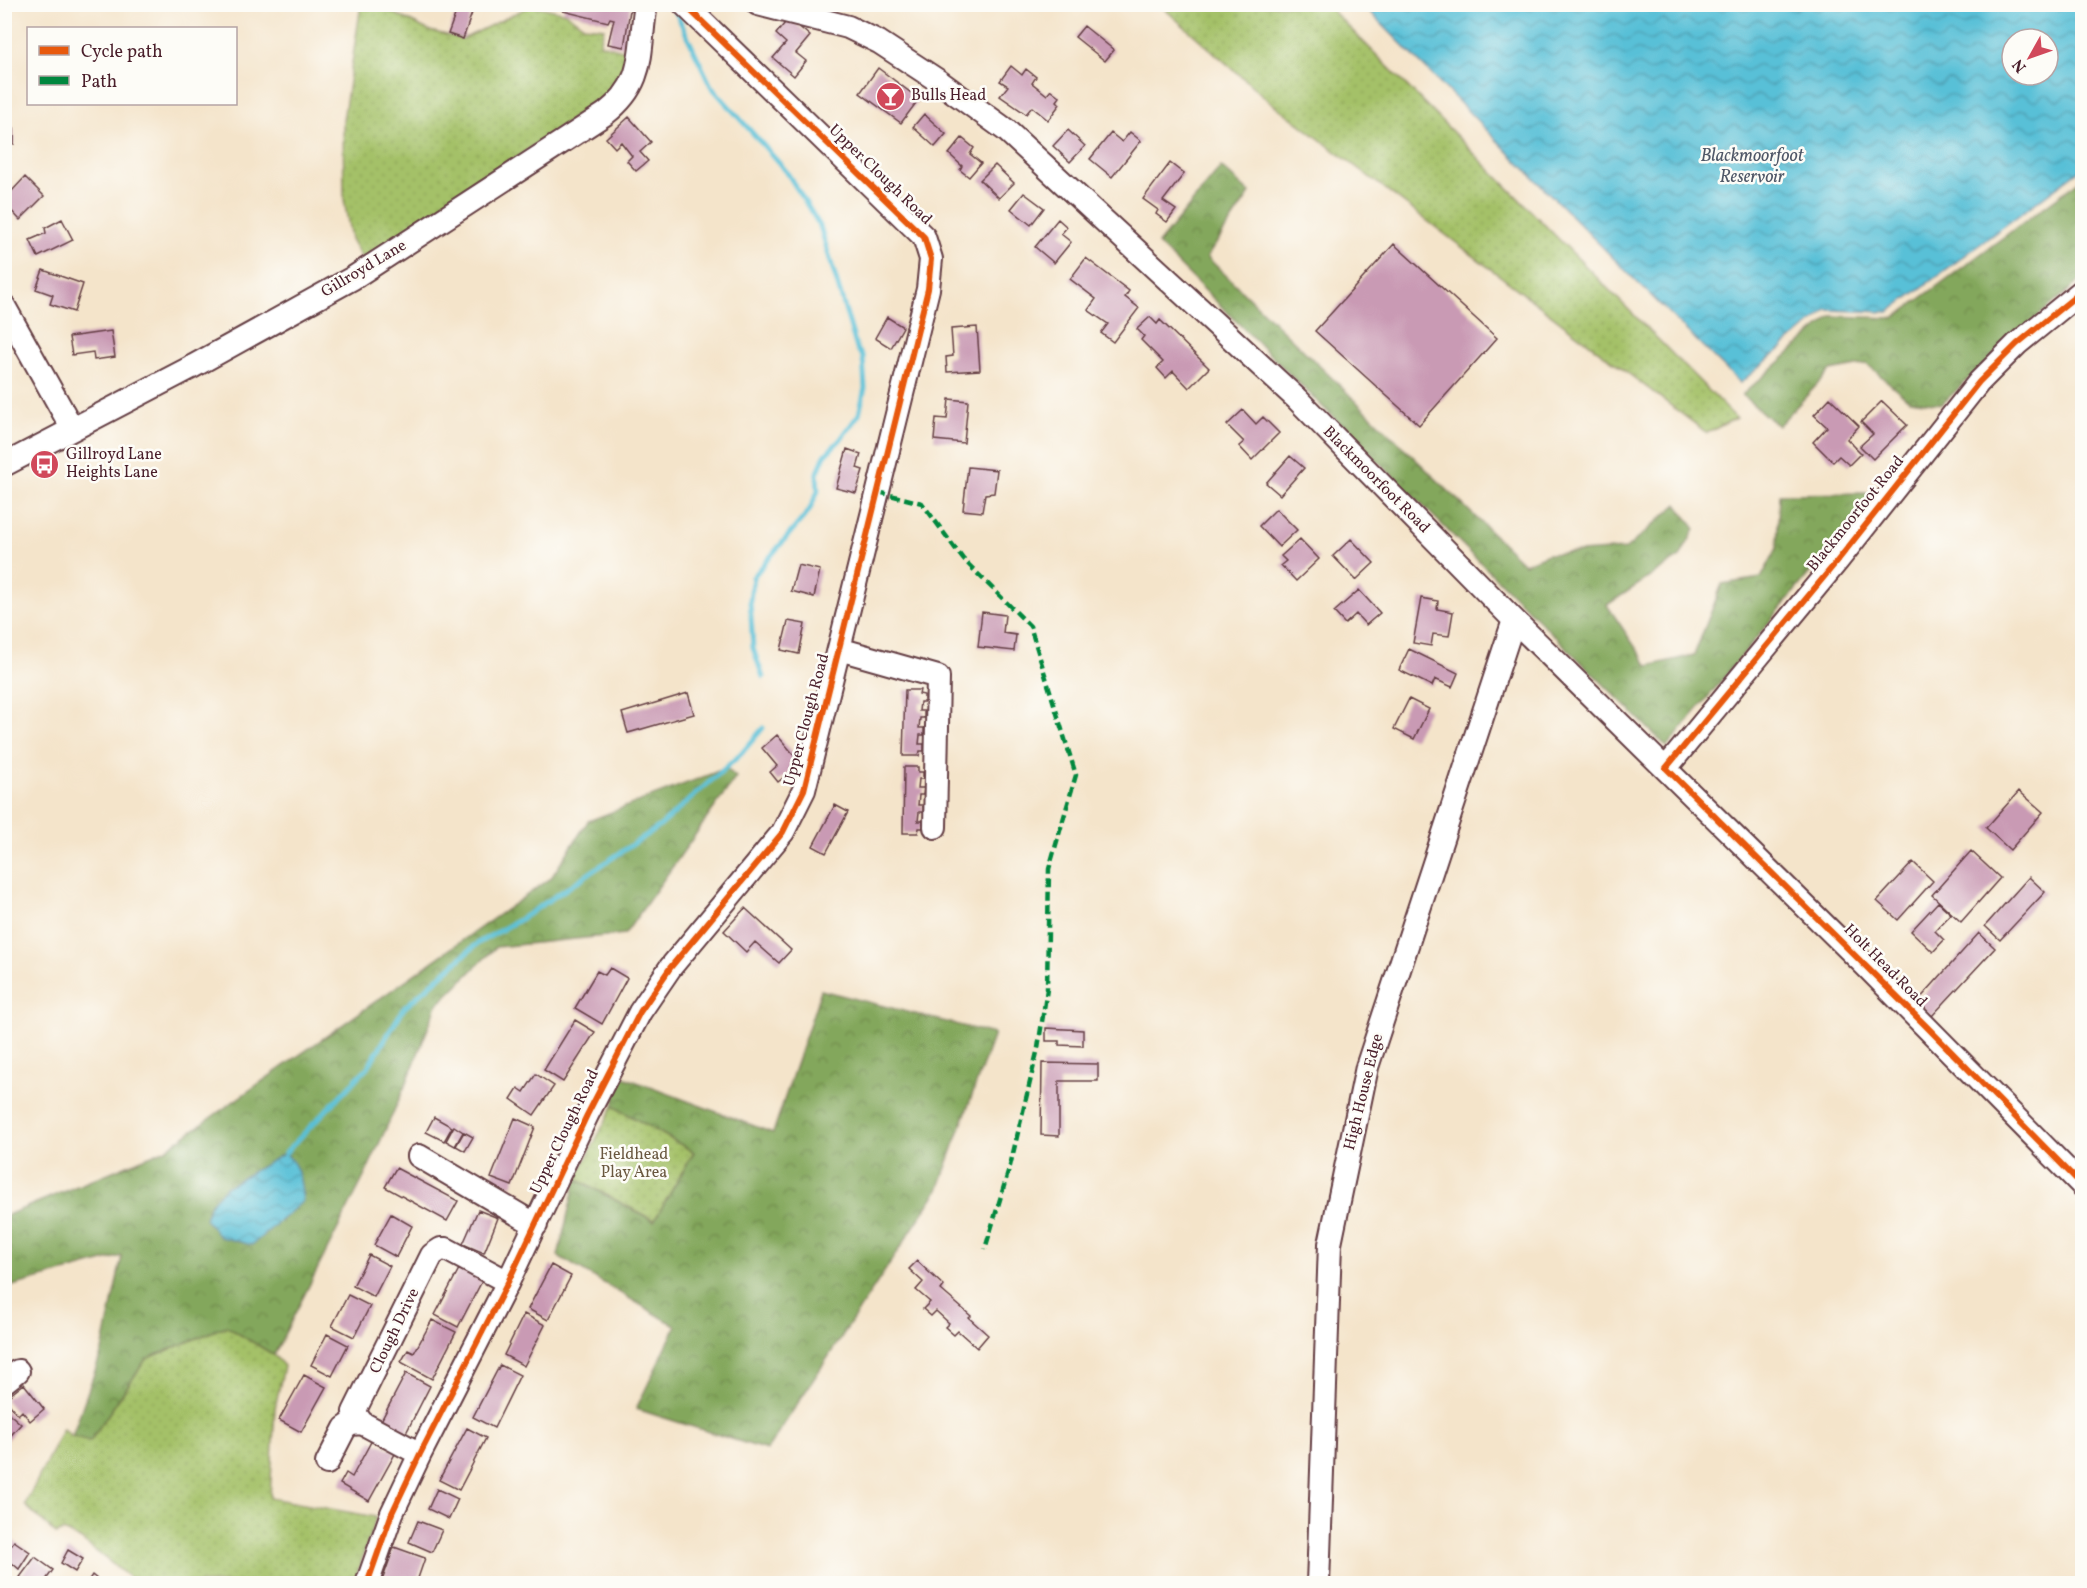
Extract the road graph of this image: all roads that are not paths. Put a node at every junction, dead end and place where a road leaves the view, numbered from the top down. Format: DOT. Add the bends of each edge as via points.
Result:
graph roads {
  1 [pos="646,4"];
  2 [pos="684,4"];
  3 [pos="758,4"];
  4 [pos="2082,291"];
  5 [pos="4,306"];
  6 [pos="72,428"];
  7 [pos="4,465"];
  8 [pos="1514,620"];
  9 [pos="839,649"];
  10 [pos="1666,768"];
  11 [pos="935,827"];
  12 [pos="419,1156"];
  13 [pos="2082,1185"];
  14 [pos="536,1225"];
  15 [pos="508,1281"];
  16 [pos="362,1423"];
  17 [pos="420,1454"];
  18 [pos="327,1463"];
  19 [pos="366,1584"];
  20 [pos="1318,1584"];
  1 -- 6 [label="street, Gillroyd Lane" via="643,43 634,80 622,101 605,114 353,278 190,369"];
  2 -- 9 [label="street, Upper Clough Road" via="924,237 932,259 928,289"];
  3 -- 8 [label="street, Blackmoorfoot Road" via="848,27 879,42 1006,130 1297,399"];
  4 -- 10 [label="street, Blackmoorfoot Road" via="2017,344 1979,382"];
  5 -- 6 [label="street"];
  6 -- 7 [label="street, Gillroyd Lane"];
  8 -- 10 [label="street, Blackmoorfoot Road"];
  8 -- 20 [label="street, High House Edge" via="1366,1067 1332,1234"];
  9 -- 11 [label="street" via="938,677"];
  9 -- 14 [label="street, Upper Clough Road" via="804,790 783,832 670,968 640,1012"];
  10 -- 13 [label="street, Holt Head Road"];
  12 -- 14 [label="street"];
  14 -- 15 [label="street, Upper Clough Road"];
  15 -- 16 [label="street, Clough Drive" via="446,1249 432,1255 354,1412"];
  15 -- 17 [label="street, Upper Clough Road"];
  16 -- 17 [label="street"];
  16 -- 18 [label="street" via="345,1428"];
  17 -- 19 [label="street, Upper Clough Road"];
}
